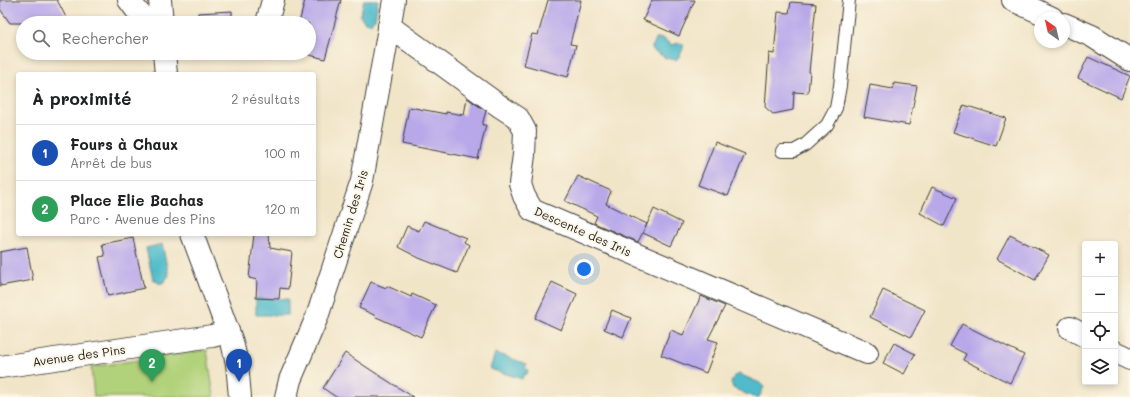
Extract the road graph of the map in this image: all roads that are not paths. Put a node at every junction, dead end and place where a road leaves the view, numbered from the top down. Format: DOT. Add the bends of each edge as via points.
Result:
graph roads {
  1 [pos="129,0"];
  2 [pos="394,0"];
  3 [pos="849,0"];
  4 [pos="1013,0"];
  5 [pos="1039,12"];
  6 [pos="161,15"];
  7 [pos="389,26"];
  8 [pos="1070,27"];
  9 [pos="165,60"];
  10 [pos="1130,60"];
  11 [pos="166,72"];
  12 [pos="782,151"];
  13 [pos="193,236"];
  14 [pos="228,332"];
  15 [pos="867,353"];
  16 [pos="1118,354"];
  17 [pos="1130,360"];
  18 [pos="0,367"];
  19 [pos="240,397"];
  20 [pos="286,397"];
  1 -- 6 [label="street" via="140,16"];
  2 -- 7 [label="street, Chemin des Iris"];
  3 -- 12 [label="lane" via="836,108 827,124 805,145 794,151"];
  4 -- 5 [label="street"];
  7 -- 15 [label="street, Descente des Iris" via="518,118 526,131 520,184 532,210"];
  7 -- 20 [label="street, Chemin des Iris" via="362,181 317,317 290,380"];
  8 -- 10 [label="street" via="1092,36"];
  9 -- 11 [label="street"];
  13 -- 14 [label="street"];
  14 -- 18 [label="street, Avenue des Pins"];
  14 -- 19 [label="street" via="237,363"];
  16 -- 17 [label="street"];
}
